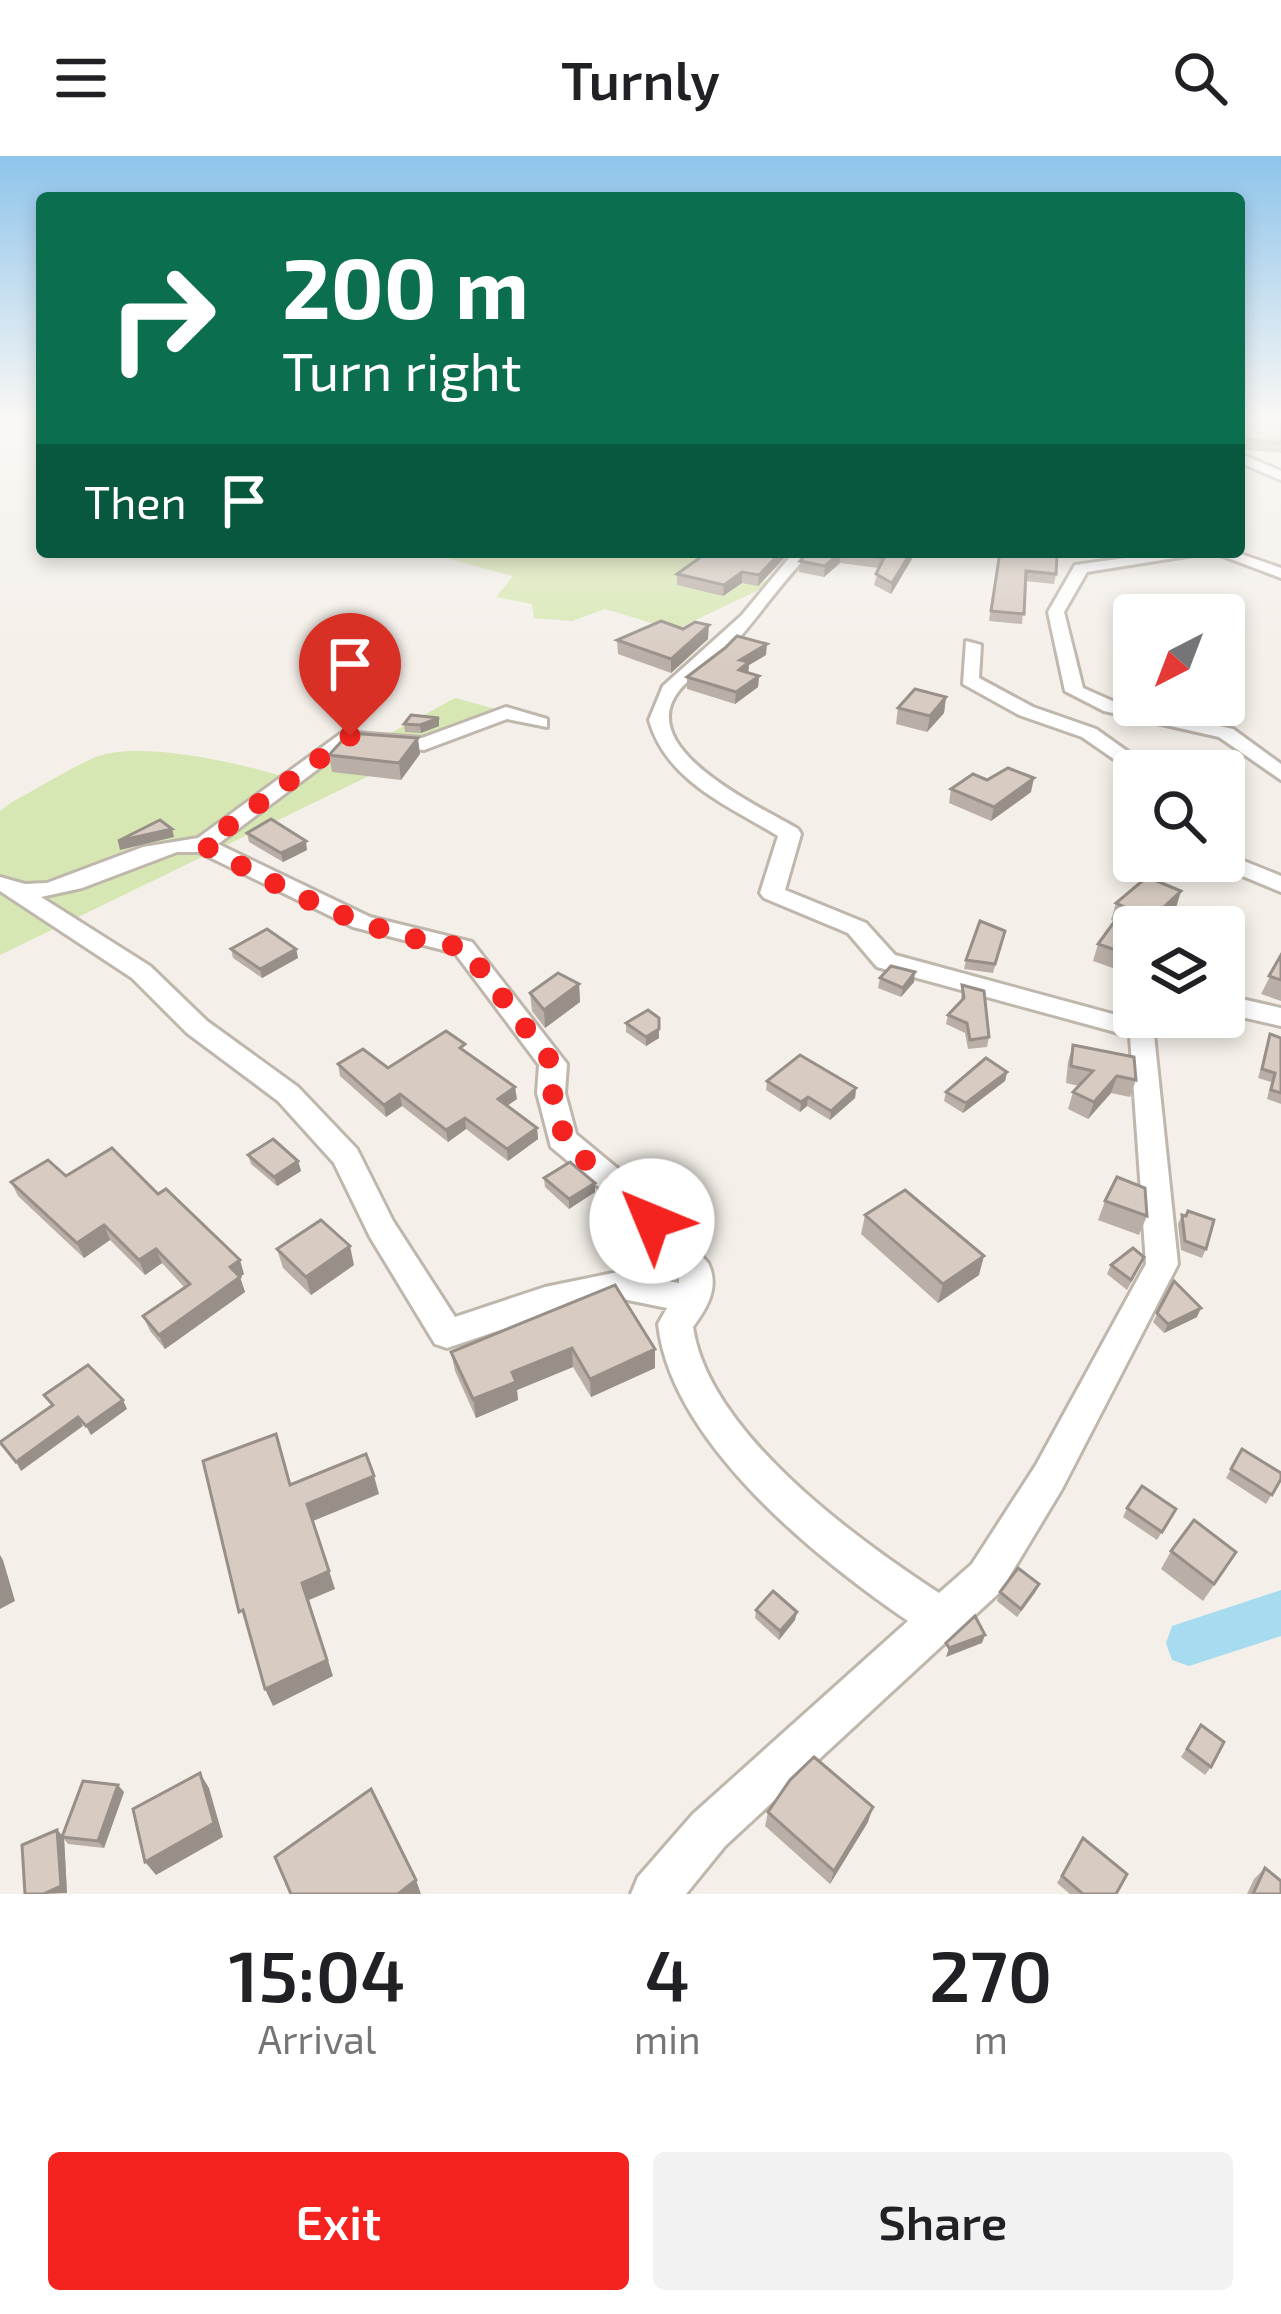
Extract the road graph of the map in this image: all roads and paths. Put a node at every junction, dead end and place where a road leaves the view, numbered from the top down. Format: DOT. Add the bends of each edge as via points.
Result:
graph roads {
  1 [pos="795,558"];
  2 [pos="1158,558"];
  3 [pos="1237,558"];
  4 [pos="1281,573"];
  5 [pos="972,645"];
  6 [pos="540,723"];
  7 [pos="1115,750"];
  8 [pos="1281,774"];
  9 [pos="203,845"];
  10 [pos="1245,869"];
  11 [pos="1281,885"];
  12 [pos="9,888"];
  13 [pos="1245,1009"];
  14 [pos="1113,1015"];
  15 [pos="1281,1017"];
  16 [pos="1151,1038"];
  17 [pos="694,1300"];
  18 [pos="941,1619"];
  19 [pos="655,1894"];
  1 -- 14 [label="street" via="710,659 678,678 662,702 662,737 695,781 790,834 772,892 857,928 886,961"];
  2 -- 8 [label="street" via="1081,568 1056,612 1074,691 1226,733"];
  3 -- 4 [label="street"];
  5 -- 7 [label="street" via="970,680"];
  6 -- 9 [label="street" via="506,712 424,744 350,736"];
  9 -- 12 [label="street" via="178,842 67,884"];
  9 -- 17 [label="street" via="394,936 464,947 553,1064 562,1139 629,1195 696,1272"];
  10 -- 11 [label="street"];
  12 -- 17 [label="street" via="141,972 197,1027 288,1094 346,1157 446,1334 618,1285"];
  13 -- 15 [label="street"];
  16 -- 18 [label="street" via="1162,1264 1049,1478 986,1578"];
  17 -- 18 [label="street" via="675,1324 677,1348 737,1449 845,1555"];
  18 -- 19 [label="street" via="709,1830"];
}
